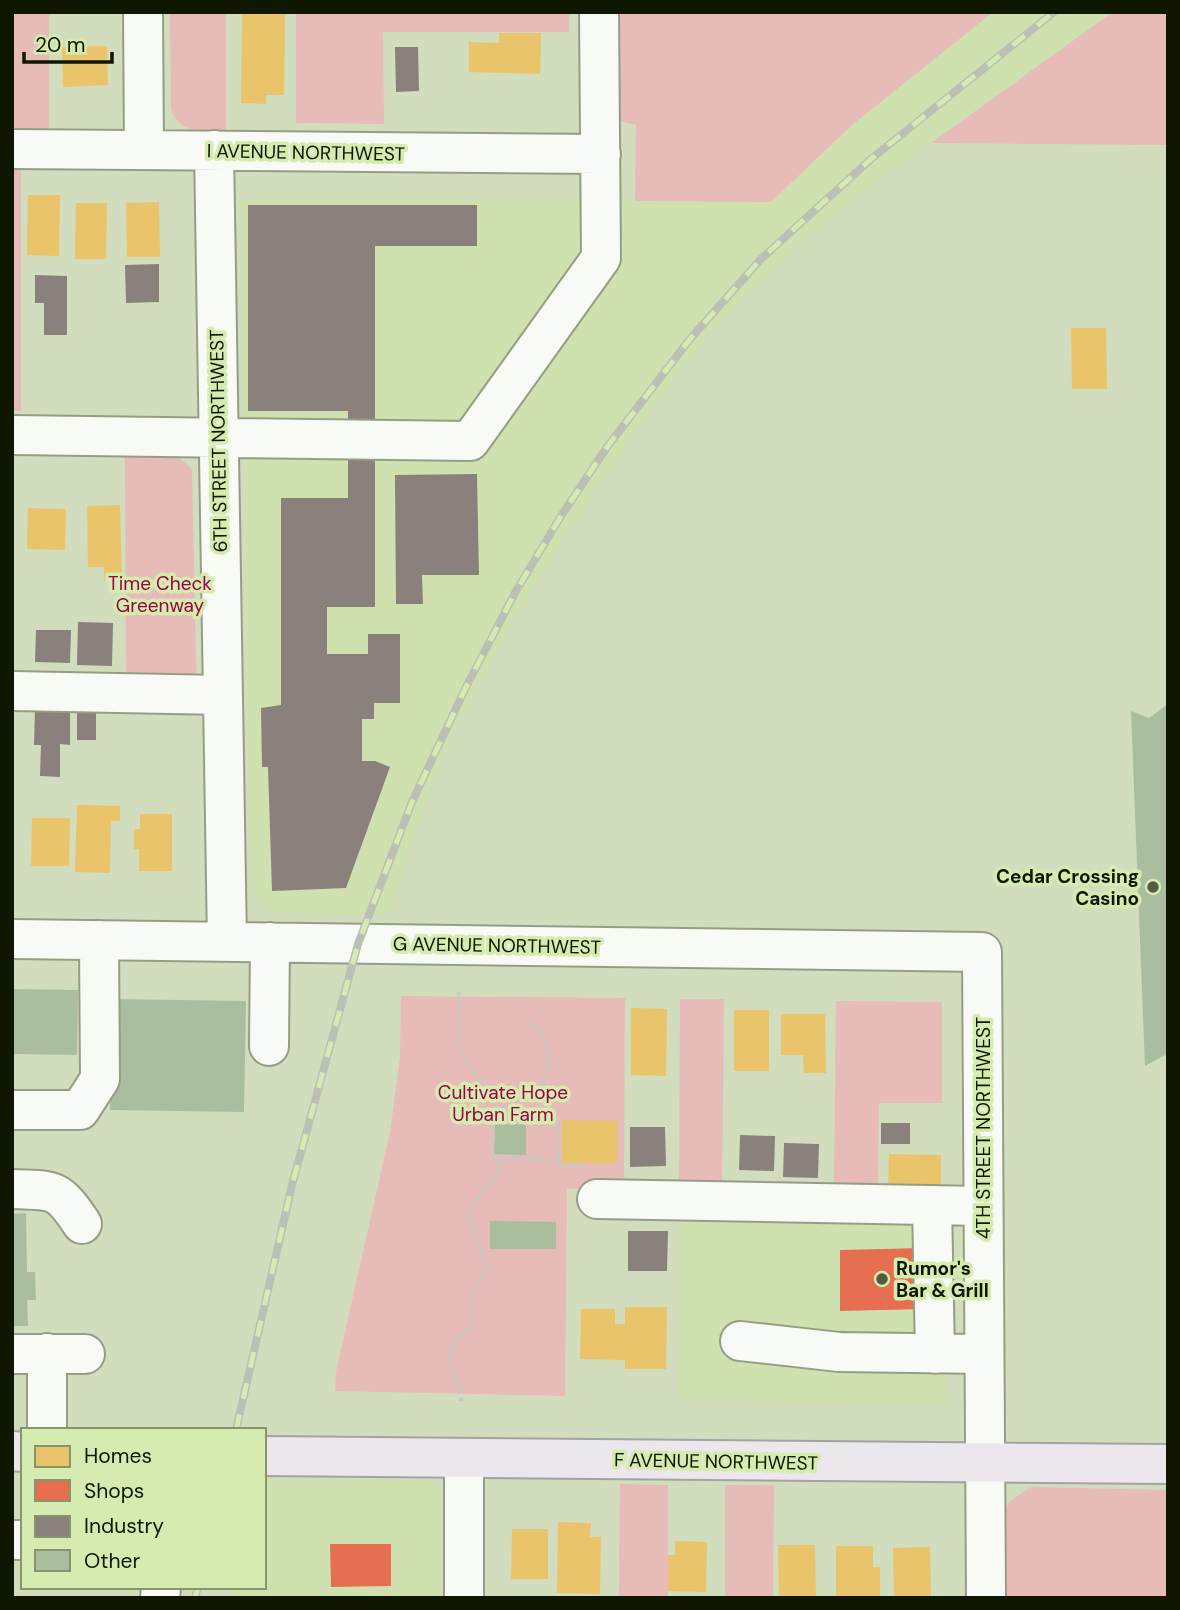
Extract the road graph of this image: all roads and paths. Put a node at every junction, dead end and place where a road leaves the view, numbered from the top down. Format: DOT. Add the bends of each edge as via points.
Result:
graph roads {
  1 [pos="143,12"];
  2 [pos="599,12"];
  3 [pos="12,149"];
  4 [pos="144,150"];
  5 [pos="214,150"];
  6 [pos="601,154"];
  7 [pos="12,435"];
  8 [pos="218,439"];
  9 [pos="12,691"];
  10 [pos="223,695"];
  11 [pos="12,939"];
  12 [pos="99,940"];
  13 [pos="227,942"];
  14 [pos="270,942"];
  15 [pos="982,952"];
  16 [pos="459,992"];
  17 [pos="529,1021"];
  18 [pos="269,1046"];
  19 [pos="12,1110"];
  20 [pos="501,1110"];
  21 [pos="502,1122"];
  22 [pos="501,1158"];
  23 [pos="558,1159"];
  24 [pos="12,1189"];
  25 [pos="603,1199"];
  26 [pos="932,1205"];
  27 [pos="983,1206"];
  28 [pos="82,1224"];
  29 [pos="740,1341"];
  30 [pos="29,1354"];
  31 [pos="85,1354"];
  32 [pos="935,1354"];
  33 [pos="984,1354"];
  34 [pos="461,1401"];
  35 [pos="47,1428"];
  36 [pos="266,1456"];
  37 [pos="464,1458"];
  38 [pos="985,1464"];
  39 [pos="1168,1464"];
  40 [pos="464,1598"];
  41 [pos="986,1598"];
  1 -- 4 [label="street"];
  2 -- 6 [label="street"];
  3 -- 4 [label="street, I AVENUE NORTHWEST"];
  4 -- 5 [label="street, I AVENUE NORTHWEST"];
  5 -- 6 [label="street, I AVENUE NORTHWEST"];
  5 -- 8 [label="street, 6TH STREET NORTHWEST"];
  6 -- 8 [label="street" via="601,258 470,441"];
  7 -- 8 [label="street"];
  8 -- 10 [label="street, 6TH STREET NORTHWEST"];
  9 -- 10 [label="street"];
  10 -- 13 [label="street, 6TH STREET NORTHWEST"];
  11 -- 12 [label="street, G AVENUE NORTHWEST"];
  12 -- 13 [label="street, G AVENUE NORTHWEST"];
  12 -- 19 [label="street" via="100,1079 79,1110"];
  13 -- 14 [label="street, G AVENUE NORTHWEST"];
  14 -- 15 [label="street, G AVENUE NORTHWEST"];
  14 -- 18 [label="street"];
  15 -- 27 [label="street, 4TH STREET NORTHWEST"];
  16 -- 20 [label="path" via="460,1048"];
  17 -- 20 [label="path" via="545,1038 549,1065 544,1083"];
  20 -- 21 [label="path"];
  21 -- 22 [label="path" via="493,1122 492,1158"];
  21 -- 23 [label="path" via="558,1123"];
  22 -- 23 [label="path"];
  22 -- 34 [label="path" via="499,1172 471,1213 484,1274 471,1299 473,1322 451,1350"];
  23 -- 25 [label="path" via="558,1165 609,1166"];
  24 -- 28 [label="street" via="50,1190 65,1199"];
  25 -- 26 [label="street"];
  26 -- 27 [label="street"];
  26 -- 32 [label="street"];
  27 -- 33 [label="street, 4TH STREET NORTHWEST"];
  29 -- 32 [label="street" via="839,1352"];
  30 -- 31 [label="street"];
  30 -- 35 [label="street"];
  32 -- 33 [label="street"];
  33 -- 38 [label="street, 4TH STREET NORTHWEST"];
  36 -- 37 [label="main road, F AVENUE NORTHWEST"];
  37 -- 38 [label="main road, F AVENUE NORTHWEST"];
  37 -- 40 [label="street"];
  38 -- 39 [label="main road, F AVENUE NORTHWEST"];
  38 -- 41 [label="street, 4TH STREET NORTHWEST"];
}
